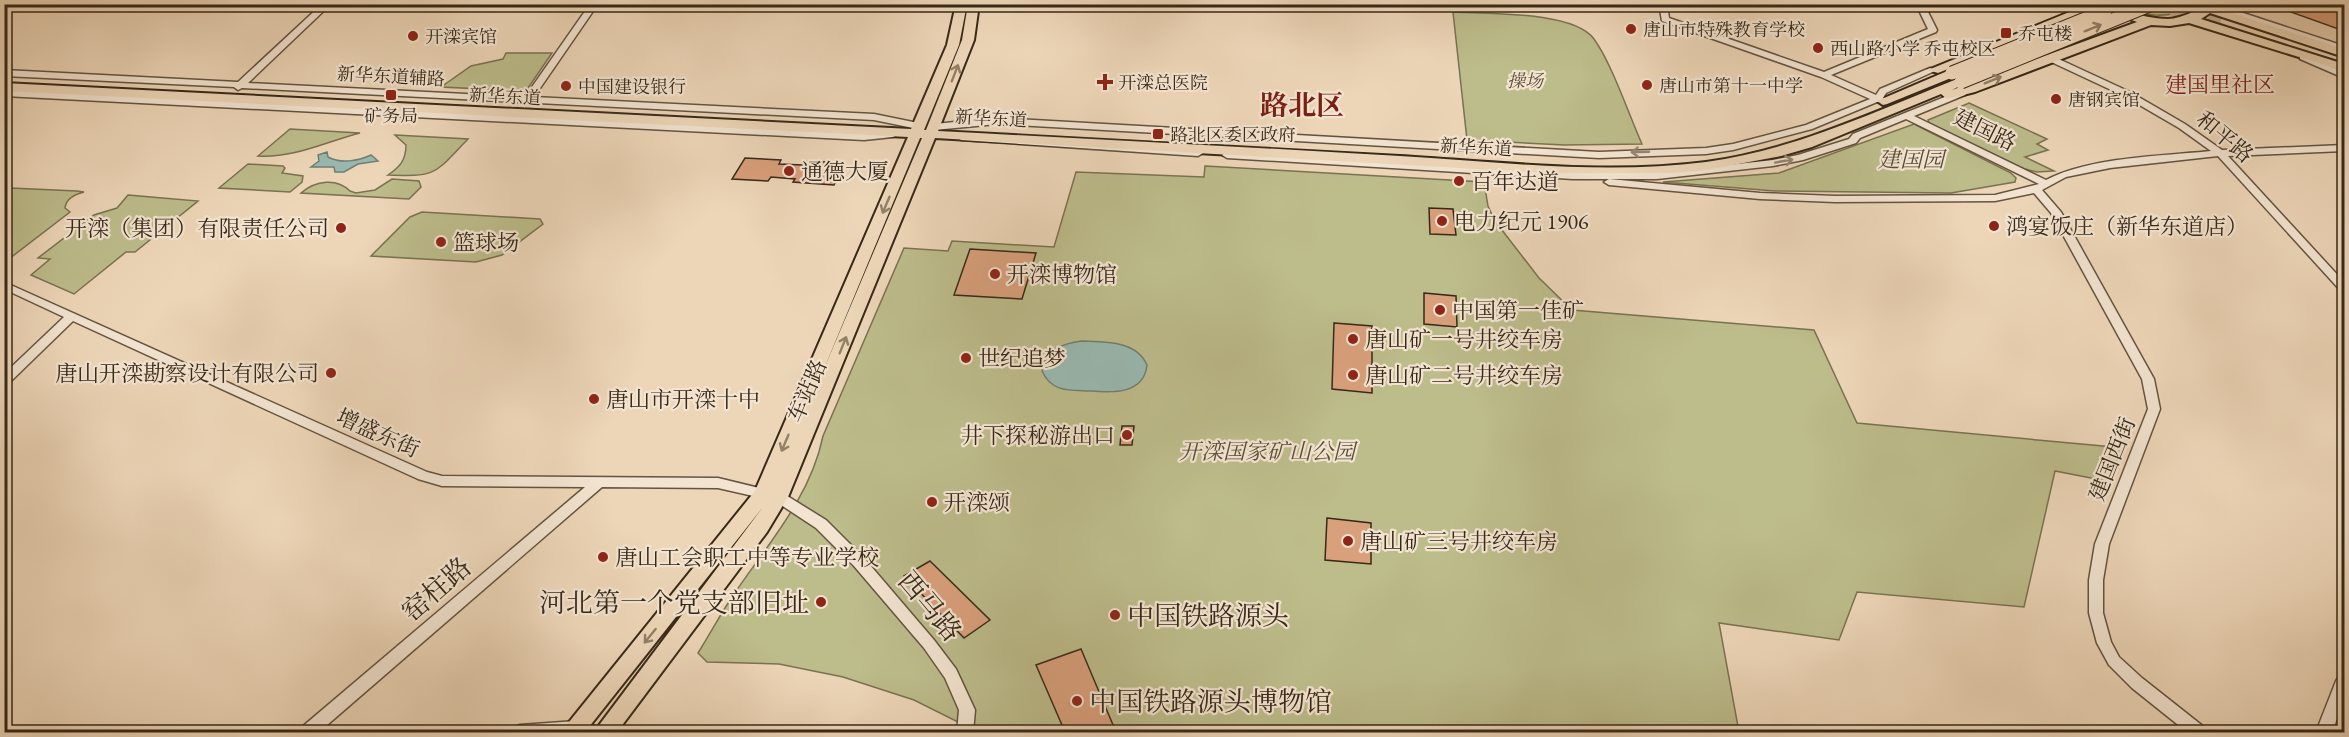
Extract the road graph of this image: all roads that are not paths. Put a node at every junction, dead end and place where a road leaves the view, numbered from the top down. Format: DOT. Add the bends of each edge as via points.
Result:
graph roads {
  1 [pos="327,4"];
  2 [pos="594,4"];
  3 [pos="962,4"];
  4 [pos="974,4"];
  5 [pos="1663,4"];
  6 [pos="1920,4"];
  7 [pos="2100,4"];
  8 [pos="2122,4"];
  9 [pos="2152,4"];
  10 [pos="2209,6"];
  11 [pos="2188,19"];
  12 [pos="2150,21"];
  13 [pos="2344,51"];
  14 [pos="2303,57"];
  15 [pos="2344,57"];
  16 [pos="2050,58"];
  17 [pos="2344,63"];
  18 [pos="2344,69"];
  19 [pos="1933,70"];
  20 [pos="4,72"];
  21 [pos="1824,75"];
  22 [pos="2344,75"];
  23 [pos="4,81"];
  24 [pos="1961,81"];
  25 [pos="4,87"];
  26 [pos="4,93"];
  27 [pos="1905,94"];
  28 [pos="227,95"];
  29 [pos="528,99"];
  30 [pos="1880,100"];
  31 [pos="1905,115"];
  32 [pos="925,129"];
  33 [pos="2344,148"];
  34 [pos="2220,153"];
  35 [pos="1582,171"];
  36 [pos="1595,177"];
  37 [pos="2041,186"];
  38 [pos="4,285"];
  39 [pos="2344,288"];
  40 [pos="72,316"];
  41 [pos="4,381"];
  42 [pos="597,484"];
  43 [pos="771,496"];
  44 [pos="2344,681"];
  45 [pos="581,731"];
  46 [pos="308,732"];
  47 [pos="520,732"];
  48 [pos="605,732"];
  49 [pos="965,732"];
  50 [pos="2198,732"];
  51 [pos="2324,732"];
  1 -- 28 [label="street"];
  2 -- 29 [label="street"];
  3 -- 32 [label="main road, 车站路" via="953,45"];
  32 -- 4 [label="main road, 车站路, one-way" via="968,40"];
  5 -- 21 [label="street" via="1665,19"];
  6 -- 21 [label="street" via="1933,30"];
  7 -- 12 [label="main road"];
  7 -- 19 [label="main road"];
  8 -- 24 [label="main road, bridge"];
  24 -- 9 [label="main road, one-way, bridge"];
  10 -- 11 [label="main road"];
  10 -- 13 [label="main road"];
  11 -- 12 [label="main road"];
  11 -- 14 [label="street"];
  11 -- 18 [label="main road"];
  12 -- 16 [label="main road"];
  14 -- 18 [label="street"];
  14 -- 22 [label="street"];
  15 -- 17 [label="main road" via="2223,22"];
  24 -- 16 [label="main road, one-way"];
  16 -- 34 [label="street, 和平路" via="2127,94"];
  19 -- 27 [label="main road"];
  19 -- 30 [label="street" via="1883,91"];
  20 -- 28 [label="street, 新华东道辅路"];
  21 -- 30 [label="street"];
  23 -- 28 [label="main road, 新华东道"];
  24 -- 27 [label="main road, 新华东道"];
  24 -- 31 [label="street"];
  24 -- 35 [label="main road, 新华东道" via="1807,144 1757,157 1670,169"];
  25 -- 28 [label="main road, 新华东道"];
  26 -- 28 [label="street, 新华东道辅路"];
  27 -- 30 [label="main road, 新华东道"];
  28 -- 29 [label="street, 新华东道辅路"];
  28 -- 32 [label="main road, 新华东道" via="630,120"];
  29 -- 32 [label="street, 新华东道辅路" via="874,117"];
  30 -- 32 [label="main road, 新华东道, one-way" via="1798,137 1757,149 1693,159 1611,164"];
  36 -- 31 [label="street, one-way" via="1698,174 1800,158 1853,141 1856,136"];
  31 -- 37 [label="street, 建国路"];
  32 -- 35 [label="main road, 新华东道"];
  32 -- 36 [label="street, 新华东道辅路" via="985,141"];
  32 -- 43 [label="main road, 车站路"];
  33 -- 34 [label="street"];
  34 -- 37 [label="street" via="2110,165 2063,175"];
  34 -- 39 [label="street, 和平路"];
  35 -- 36 [label="street"];
  36 -- 37 [label="street" via="1617,185 1835,199 1995,198"];
  37 -- 50 [label="street, 建国西街" via="2148,379 2154,409 2102,544 2096,613 2104,643 2125,672"];
  38 -- 40 [label="street, 增盛东街"];
  40 -- 41 [label="street"];
  40 -- 42 [label="street, 增盛东街" via="423,476 460,484"];
  42 -- 43 [label="street, 增盛东街" via="718,483"];
  42 -- 46 [label="street, 窑柱路"];
  43 -- 45 [label="main road, 车站路, one-way"];
  43 -- 48 [label="main road, 车站路" via="760,527"];
  43 -- 49 [label="street, 西马路" via="821,524 929,644 951,674 967,710"];
  44 -- 51 [label="street"];
  45 -- 47 [label="street"];
}
